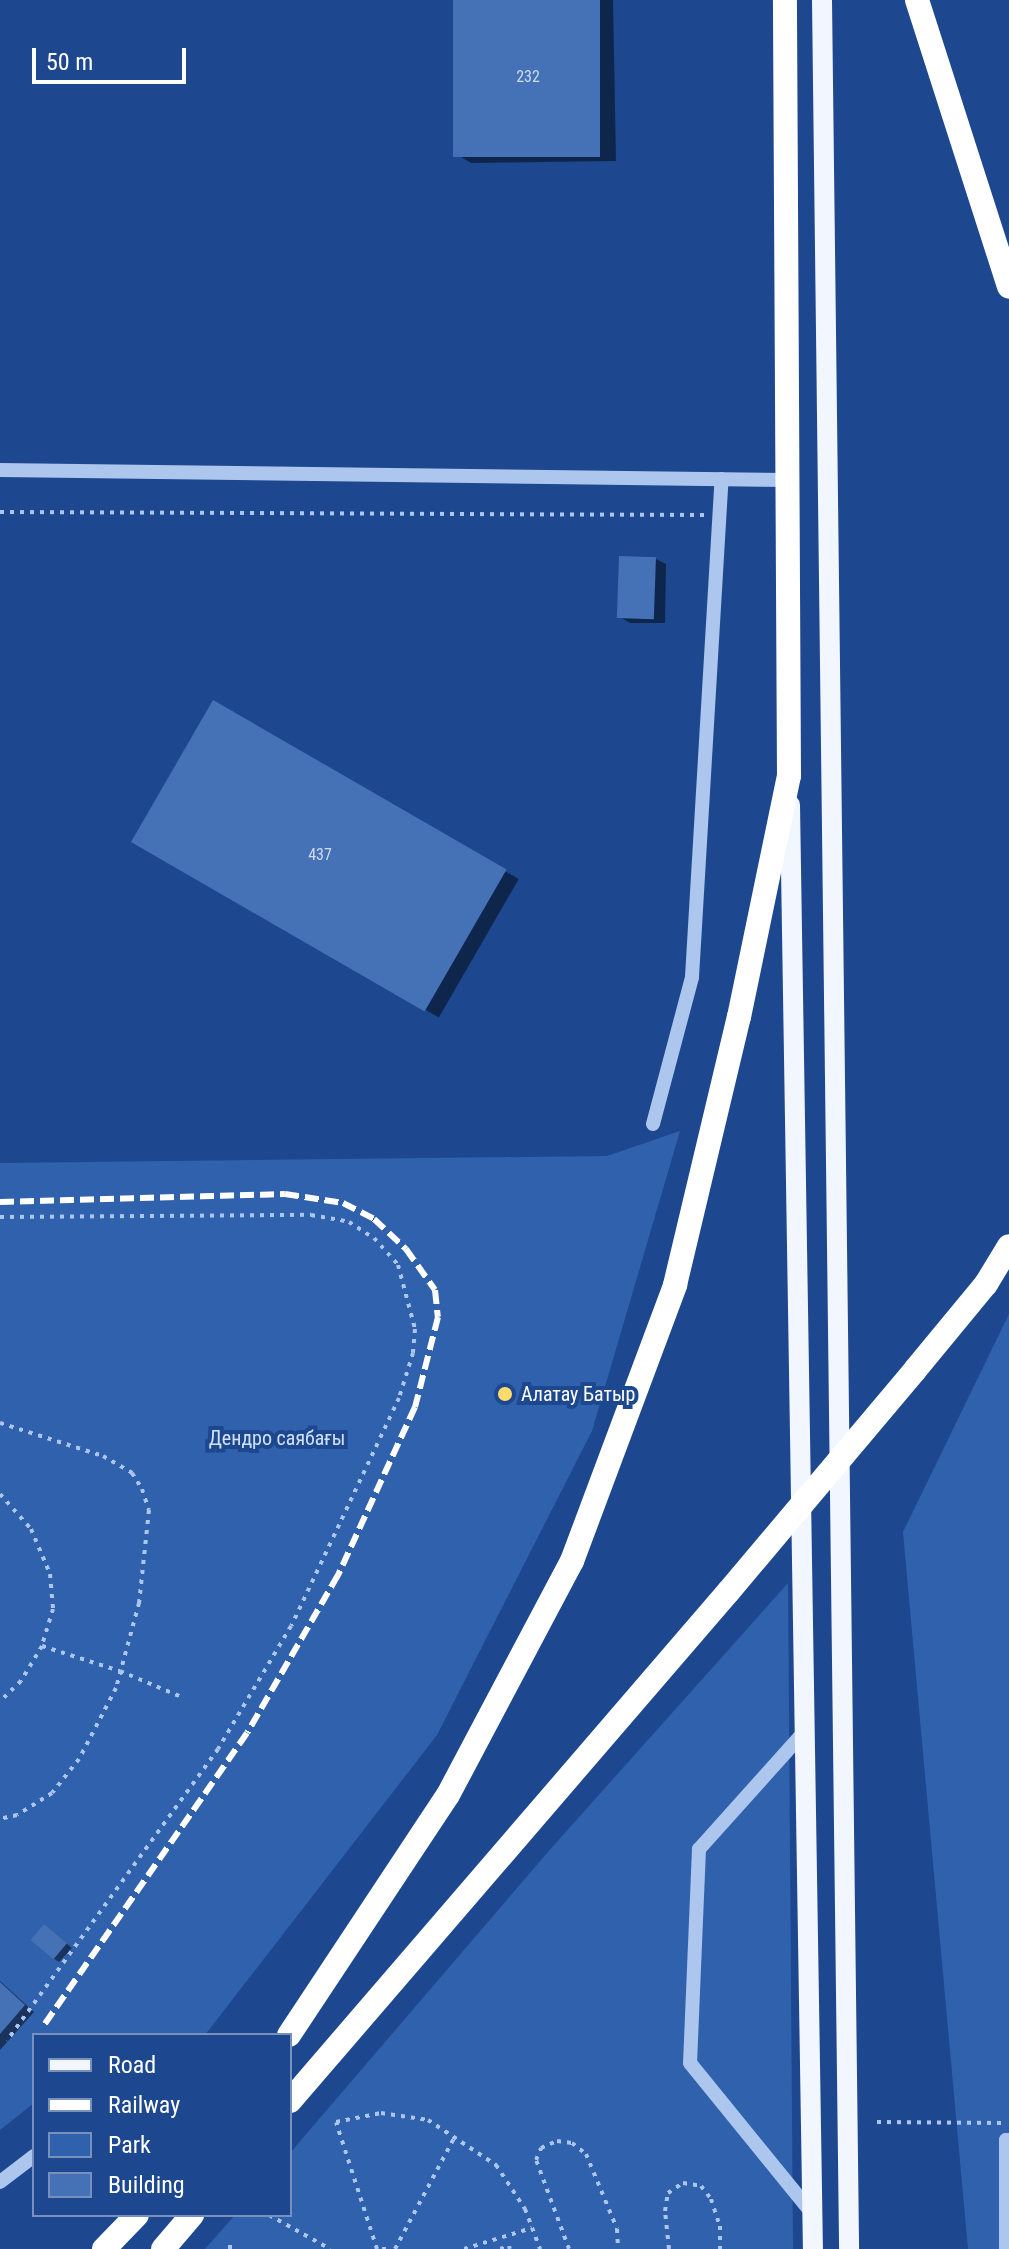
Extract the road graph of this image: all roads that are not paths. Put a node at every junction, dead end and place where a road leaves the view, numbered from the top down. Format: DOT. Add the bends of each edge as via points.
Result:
graph roads {
  1 [pos="785,0"];
  2 [pos="822,0"];
  3 [pos="917,0"];
  4 [pos="1009,287"];
  5 [pos="0,470"];
  6 [pos="722,479"];
  7 [pos="788,480"];
  8 [pos="789,776"];
  9 [pos="653,1124"];
  10 [pos="1009,1246"];
  11 [pos="805,1731"];
  12 [pos="290,2033"];
  13 [pos="292,2099"];
  14 [pos="1009,2140"];
  15 [pos="848,2154"];
  16 [pos="811,2155"];
  17 [pos="32,2158"];
  18 [pos="0,2182"];
  19 [pos="812,2213"];
  20 [pos="135,2217"];
  21 [pos="190,2217"];
  22 [pos="104,2249"];
  23 [pos="163,2249"];
  24 [pos="813,2249"];
  25 [pos="849,2249"];
  26 [pos="1006,2249"];
  1 -- 7 [label="highway"];
  2 -- 15 [label="main road"];
  3 -- 4 [label="highway"];
  5 -- 6 [label="street"];
  6 -- 7 [label="street"];
  6 -- 9 [label="street" via="692,977"];
  7 -- 8 [label="highway"];
  8 -- 11 [label="main road"];
  8 -- 12 [label="highway" via="675,1285 572,1561 448,1795"];
  10 -- 13 [label="highway, bridge" via="986,1284 915,1370"];
  11 -- 16 [label="main road"];
  11 -- 19 [label="street" via="699,1849 690,2063"];
  14 -- 26 [label="street"];
  15 -- 16 [label="main road"];
  15 -- 25 [label="main road"];
  16 -- 19 [label="main road"];
  17 -- 18 [label="street"];
  19 -- 24 [label="main road"];
  20 -- 22 [label="highway"];
  21 -- 23 [label="highway"];
}
